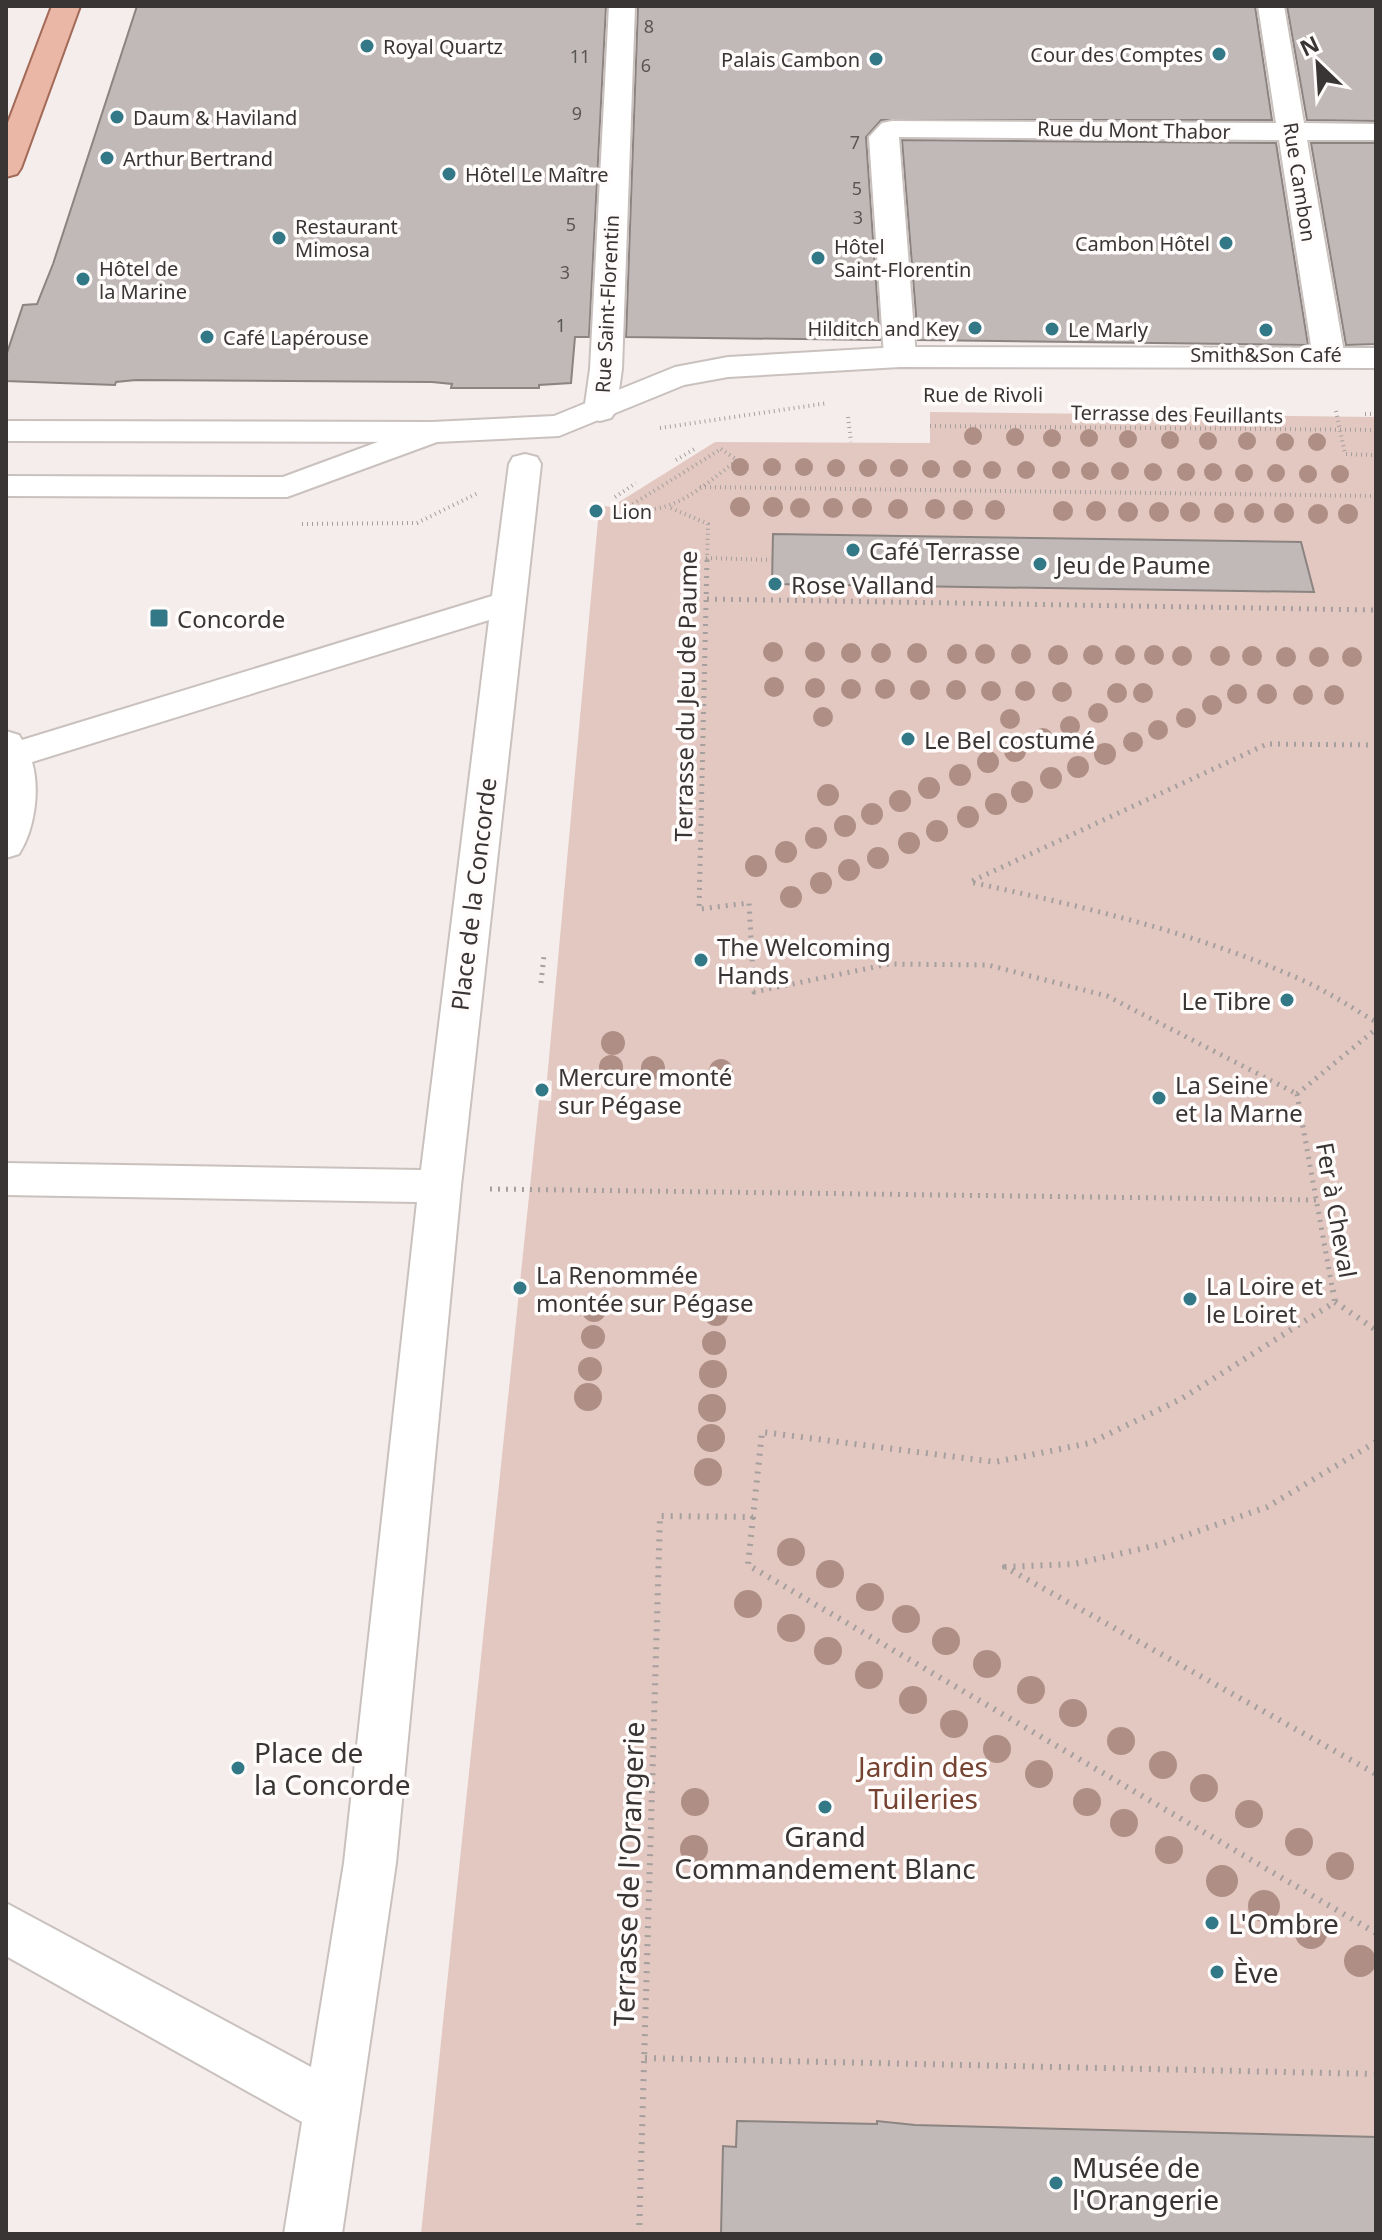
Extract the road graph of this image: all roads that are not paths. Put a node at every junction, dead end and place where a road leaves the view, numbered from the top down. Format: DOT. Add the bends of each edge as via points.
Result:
graph roads {
  1 [pos="66,6"];
  2 [pos="622,6"];
  3 [pos="1271,6"];
  4 [pos="1291,132"];
  5 [pos="1376,132"];
  6 [pos="6,168"];
  7 [pos="900,357"];
  8 [pos="1329,358"];
  9 [pos="1376,358"];
  10 [pos="600,411"];
  11 [pos="6,431"];
  12 [pos="432,432"];
  13 [pos="525,464"];
  14 [pos="6,486"];
  15 [pos="510,602"];
  16 [pos="10,749"];
  17 [pos="6,845"];
  18 [pos="6,1179"];
  19 [pos="440,1186"];
  20 [pos="6,1928"];
  21 [pos="332,2108"];
  22 [pos="313,2234"];
  1 -- 6 [label="main road"];
  2 -- 10 [label="street, Rue Saint-Florentin"];
  3 -- 4 [label="street, Rue Cambon"];
  4 -- 5 [label="street, Rue du Mont Thabor"];
  4 -- 7 [label="street, Rue du Mont Thabor" via="892,129 883,137"];
  4 -- 8 [label="street, Rue Cambon"];
  7 -- 8 [label="street, Rue de Rivoli"];
  7 -- 10 [label="street, Rue de Rivoli" via="699,371"];
  8 -- 9 [label="street, Rue de Rivoli"];
  10 -- 12 [label="street" via="559,426"];
  11 -- 12 [label="street"];
  12 -- 14 [label="street" via="287,487"];
  13 -- 15 [label="street, Place de la Concorde"];
  15 -- 16 [label="street"];
  15 -- 19 [label="street, Place de la Concorde"];
  16 -- 17 [label="street" via="18,801"];
  18 -- 19 [label="street"];
  19 -- 21 [label="street, Place de la Concorde" via="370,1863"];
  20 -- 21 [label="street"];
  21 -- 22 [label="street, Place de la Concorde"];
}
